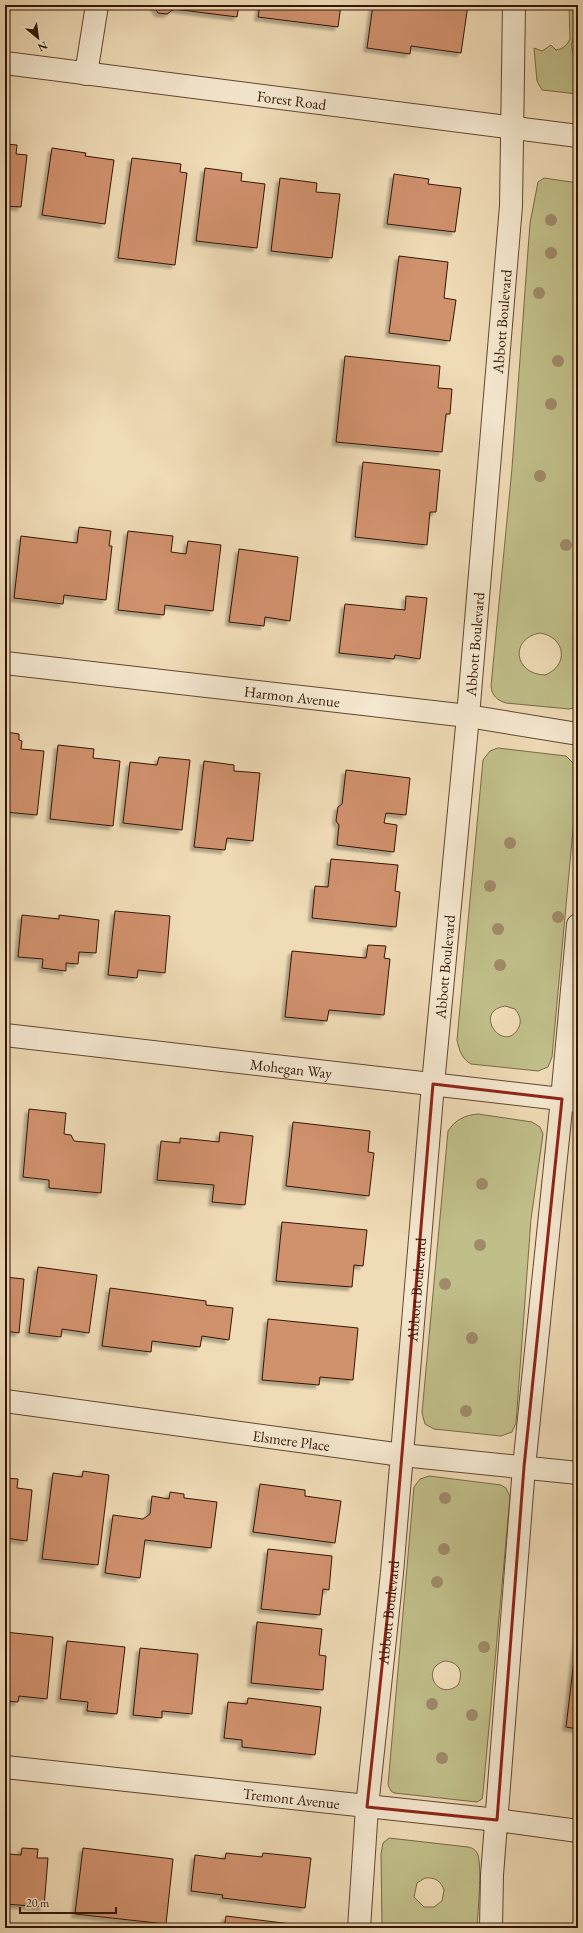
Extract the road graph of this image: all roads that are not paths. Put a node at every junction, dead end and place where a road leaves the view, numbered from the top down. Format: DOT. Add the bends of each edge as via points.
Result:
graph roads {
  1 [pos="97,5"];
  2 [pos="514,5"];
  3 [pos="5,64"];
  4 [pos="86,74"];
  5 [pos="512,128"];
  6 [pos="578,136"];
  7 [pos="5,663"];
  8 [pos="468,716"];
  9 [pos="578,734"];
  10 [pos="578,925"];
  11 [pos="5,1035"];
  12 [pos="433,1084"];
  13 [pos="570,1100"];
  14 [pos="5,1401"];
  15 [pos="402,1455"];
  16 [pos="524,1467"];
  17 [pos="578,1473"];
  18 [pos="5,1767"];
  19 [pos="368,1807"];
  20 [pos="497,1820"];
  21 [pos="578,1831"];
  22 [pos="359,1928"];
  23 [pos="491,1928"];
  1 -- 4 [label="street"];
  2 -- 5 [label="street, Abbott Boulevard"];
  3 -- 4 [label="street, Forest Road"];
  4 -- 5 [label="street, Forest Road"];
  5 -- 6 [label="street, Forest Road"];
  5 -- 8 [label="street, Abbott Boulevard" via="510,214"];
  7 -- 8 [label="street, Harmon Avenue"];
  8 -- 9 [label="street, Harmon Avenue"];
  8 -- 12 [label="street, Abbott Boulevard"];
  10 -- 13 [label="street"];
  11 -- 12 [label="street, Mohegan Way"];
  12 -- 13 [label="street, Mohegan Way"];
  12 -- 15 [label="street, Abbott Boulevard"];
  13 -- 16 [label="street"];
  14 -- 15 [label="street, Elsmere Place"];
  15 -- 16 [label="street, Elsmere Place"];
  15 -- 19 [label="street, Abbott Boulevard"];
  16 -- 17 [label="street, Elsmere Place"];
  16 -- 20 [label="street"];
  18 -- 19 [label="street, Tremont Avenue"];
  19 -- 20 [label="street, Tremont Avenue"];
  19 -- 22 [label="street, Abbott Boulevard"];
  20 -- 21 [label="street, Tremont Avenue"];
  20 -- 23 [label="street"];
}
